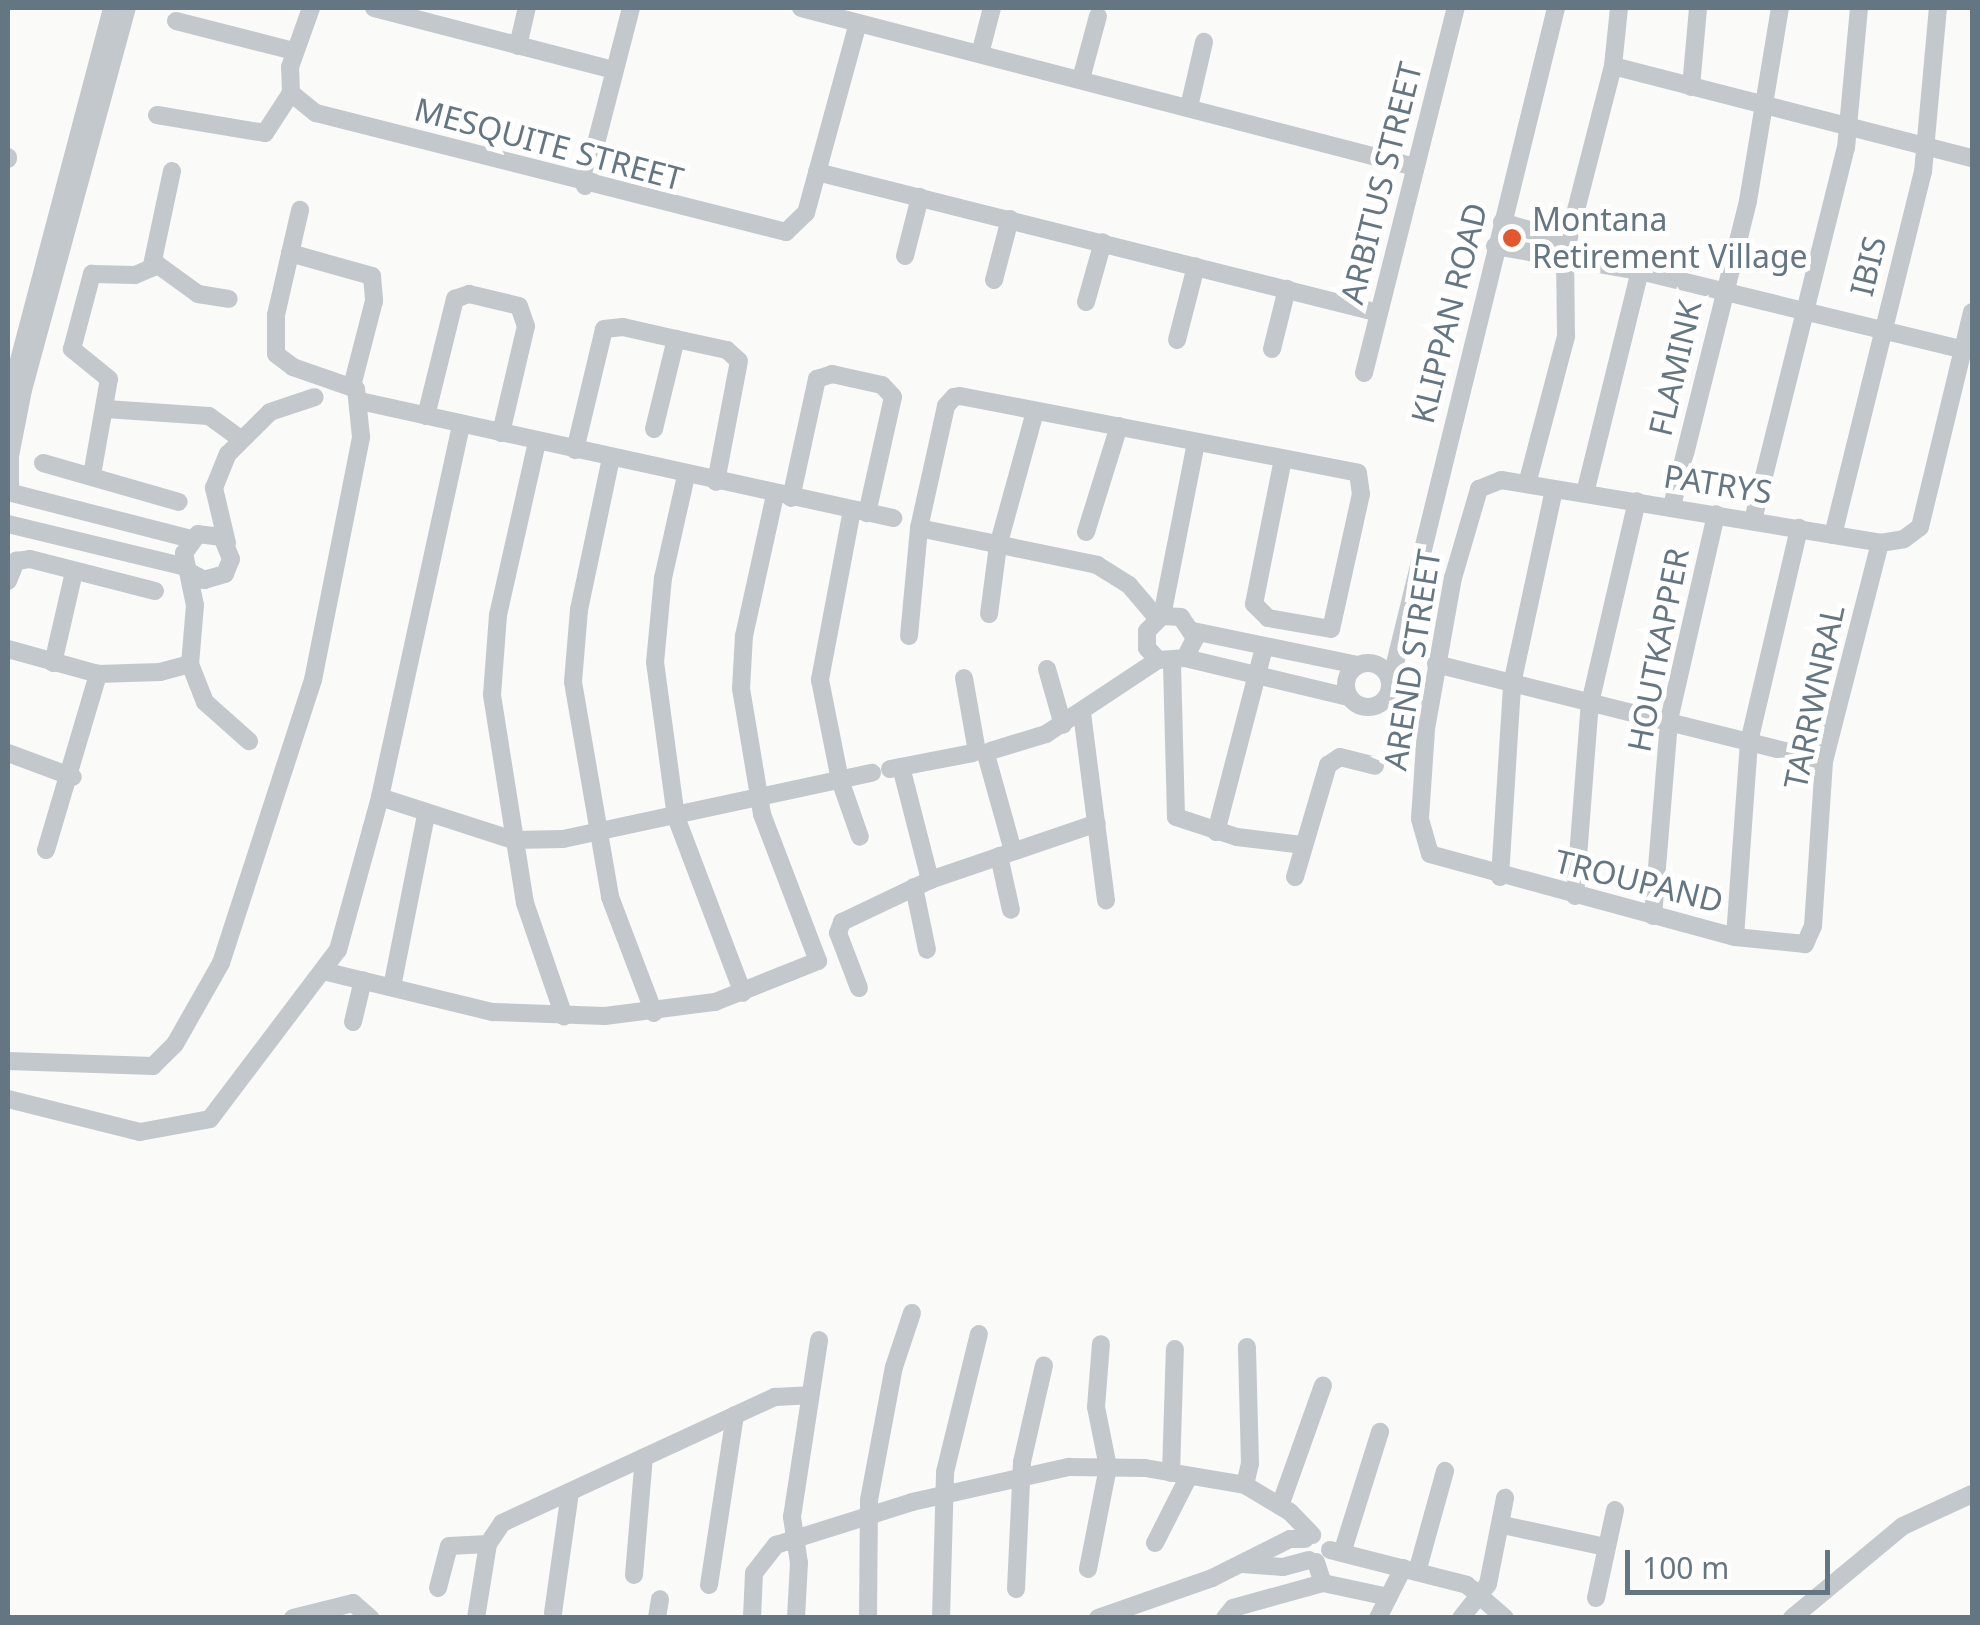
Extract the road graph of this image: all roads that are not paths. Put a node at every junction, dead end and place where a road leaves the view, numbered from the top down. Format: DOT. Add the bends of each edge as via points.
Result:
graph roads {
  1 [pos="112,8"];
  2 [pos="127,8"];
  3 [pos="311,8"];
  4 [pos="374,8"];
  5 [pos="527,8"];
  6 [pos="631,8"];
  7 [pos="800,8"];
  8 [pos="992,8"];
  9 [pos="1456,8"];
  10 [pos="1556,8"];
  11 [pos="1619,8"];
  12 [pos="1698,8"];
  13 [pos="1780,8"];
  14 [pos="1858,8"];
  15 [pos="1938,8"];
  16 [pos="430,15"];
  17 [pos="1098,16"];
  18 [pos="176,20"];
  19 [pos="858,23"];
  20 [pos="1204,42"];
  21 [pos="518,46"];
  22 [pos="294,51"];
  23 [pos="980,54"];
  24 [pos="1613,66"];
  25 [pos="614,70"];
  26 [pos="1081,80"];
  27 [pos="1691,87"];
  28 [pos="291,92"];
  29 [pos="1189,106"];
  30 [pos="1768,108"];
  31 [pos="157,115"];
  32 [pos="1850,129"];
  33 [pos="1928,147"];
  34 [pos="1972,158"];
  35 [pos="1415,167"];
  36 [pos="172,172"];
  37 [pos="817,172"];
  38 [pos="585,186"];
  39 [pos="920,197"];
  40 [pos="300,210"];
  41 [pos="1010,219"];
  42 [pos="1502,222"];
  43 [pos="1103,242"];
  44 [pos="1496,246"];
  45 [pos="1566,251"];
  46 [pos="290,253"];
  47 [pos="905,256"];
  48 [pos="152,265"];
  49 [pos="1196,266"];
  50 [pos="1640,272"];
  51 [pos="994,280"];
  52 [pos="1287,289"];
  53 [pos="1723,294"];
  54 [pos="229,299"];
  55 [pos="1086,302"];
  56 [pos="1972,312"];
  57 [pos="1379,313"];
  58 [pos="1804,313"];
  59 [pos="1882,332"];
  60 [pos="676,339"];
  61 [pos="1176,340"];
  62 [pos="1272,348"];
  63 [pos="1964,350"];
  64 [pos="1364,373"];
  65 [pos="356,394"];
  66 [pos="315,397"];
  67 [pos="8,402"];
  68 [pos="106,409"];
  69 [pos="1035,412"];
  70 [pos="426,416"];
  71 [pos="461,424"];
  72 [pos="1119,426"];
  73 [pos="654,429"];
  74 [pos="501,433"];
  75 [pos="238,437"];
  76 [pos="537,442"];
  77 [pos="1196,442"];
  78 [pos="574,450"];
  79 [pos="611,458"];
  80 [pos="1283,458"];
  81 [pos="42,463"];
  82 [pos="92,476"];
  83 [pos="686,476"];
  84 [pos="1501,480"];
  85 [pos="716,482"];
  86 [pos="1526,484"];
  87 [pos="1554,489"];
  88 [pos="10,490"];
  89 [pos="1585,493"];
  90 [pos="783,497"];
  91 [pos="1637,501"];
  92 [pos="178,502"];
  93 [pos="214,505"];
  94 [pos="1672,506"];
  95 [pos="860,512"];
  96 [pos="1716,514"];
  97 [pos="893,518"];
  98 [pos="1753,520"];
  99 [pos="8,522"];
  100 [pos="918,528"];
  101 [pos="1799,528"];
  102 [pos="1086,532"];
  103 [pos="1834,535"];
  104 [pos="195,537"];
  105 [pos="228,543"];
  106 [pos="1880,543"];
  107 [pos="998,546"];
  108 [pos="188,570"];
  109 [pos="74,572"];
  110 [pos="218,578"];
  111 [pos="8,581"];
  112 [pos="155,591"];
  113 [pos="196,605"];
  114 [pos="989,614"];
  115 [pos="1159,617"];
  116 [pos="1193,631"];
  117 [pos="1402,634"];
  118 [pos="909,636"];
  119 [pos="1264,648"];
  120 [pos="8,649"];
  121 [pos="1172,661"];
  122 [pos="53,663"];
  123 [pos="190,664"];
  124 [pos="1436,664"];
  125 [pos="1357,665"];
  126 [pos="1378,665"];
  127 [pos="1047,668"];
  128 [pos="98,674"];
  129 [pos="964,678"];
  130 [pos="1257,678"];
  131 [pos="1390,684"];
  132 [pos="1512,684"];
  133 [pos="1349,698"];
  134 [pos="1590,704"];
  135 [pos="1082,713"];
  136 [pos="1668,720"];
  137 [pos="1063,725"];
  138 [pos="249,742"];
  139 [pos="1749,742"];
  140 [pos="8,752"];
  141 [pos="982,752"];
  142 [pos="1824,761"];
  143 [pos="1375,766"];
  144 [pos="888,770"];
  145 [pos="72,777"];
  146 [pos="840,780"];
  147 [pos="380,797"];
  148 [pos="758,798"];
  149 [pos="426,815"];
  150 [pos="676,817"];
  151 [pos="1096,823"];
  152 [pos="1216,832"];
  153 [pos="596,834"];
  154 [pos="860,837"];
  155 [pos="513,840"];
  156 [pos="1302,845"];
  157 [pos="46,850"];
  158 [pos="1006,854"];
  159 [pos="1440,861"];
  160 [pos="1295,877"];
  161 [pos="1500,877"];
  162 [pos="922,884"];
  163 [pos="1575,896"];
  164 [pos="1106,900"];
  165 [pos="1011,910"];
  166 [pos="1653,916"];
  167 [pos="1813,926"];
  168 [pos="1736,937"];
  169 [pos="928,950"];
  170 [pos="323,971"];
  171 [pos="362,980"];
  172 [pos="392,988"];
  173 [pos="859,988"];
  174 [pos="744,993"];
  175 [pos="654,1013"];
  176 [pos="564,1016"];
  177 [pos="354,1022"];
  178 [pos="8,1061"];
  179 [pos="8,1099"];
  180 [pos="912,1313"];
  181 [pos="979,1334"];
  182 [pos="819,1340"];
  183 [pos="1100,1344"];
  184 [pos="1247,1347"];
  185 [pos="1175,1349"];
  186 [pos="1044,1365"];
  187 [pos="1323,1384"];
  188 [pos="809,1395"];
  189 [pos="736,1416"];
  190 [pos="1380,1432"];
  191 [pos="644,1457"];
  192 [pos="1108,1467"];
  193 [pos="1445,1471"];
  194 [pos="1179,1475"];
  195 [pos="1022,1477"];
  196 [pos="1245,1485"];
  197 [pos="570,1492"];
  198 [pos="946,1493"];
  199 [pos="1972,1494"];
  200 [pos="1505,1498"];
  201 [pos="1280,1506"];
  202 [pos="1615,1510"];
  203 [pos="871,1518"];
  204 [pos="1502,1525"];
  205 [pos="1309,1537"];
  206 [pos="798,1540"];
  207 [pos="1155,1543"];
  208 [pos="488,1544"];
  209 [pos="1606,1547"];
  210 [pos="1324,1555"];
  211 [pos="1242,1564"];
  212 [pos="1088,1569"];
  213 [pos="1410,1570"];
  214 [pos="634,1575"];
  215 [pos="1323,1583"];
  216 [pos="708,1585"];
  217 [pos="438,1588"];
  218 [pos="1016,1589"];
  219 [pos="1480,1592"];
  220 [pos="1389,1598"];
  221 [pos="1596,1598"];
  222 [pos="553,1614"];
  223 [pos="293,1618"];
  224 [pos="370,1618"];
  225 [pos="476,1618"];
  226 [pos="752,1618"];
  227 [pos="796,1618"];
  228 [pos="868,1618"];
  229 [pos="940,1618"];
  230 [pos="1098,1618"];
  231 [pos="1225,1618"];
  232 [pos="1378,1618"];
  233 [pos="1461,1618"];
  234 [pos="1506,1618"];
  235 [pos="1792,1618"];
  1 -- 67 [label="street"];
  2 -- 88 [label="street" via="23,390"];
  3 -- 22 [label="street"];
  4 -- 16 [label="street"];
  5 -- 21 [label="street"];
  6 -- 25 [label="street"];
  7 -- 19 [label="street"];
  8 -- 23 [label="street"];
  9 -- 35 [label="street, ARBITUS STREET"];
  10 -- 42 [label="street, KLIPPAN ROAD"];
  11 -- 24 [label="street"];
  12 -- 27 [label="street"];
  13 -- 30 [label="street, FLAMINK"];
  14 -- 32 [label="street"];
  15 -- 33 [label="street, IBIS"];
  16 -- 21 [label="street"];
  17 -- 26 [label="street"];
  18 -- 22 [label="street"];
  19 -- 23 [label="street"];
  19 -- 37 [label="street"];
  20 -- 29 [label="street"];
  21 -- 25 [label="street"];
  22 -- 28 [label="street"];
  23 -- 26 [label="street"];
  24 -- 27 [label="street"];
  24 -- 45 [label="street"];
  25 -- 38 [label="street"];
  26 -- 29 [label="street"];
  27 -- 30 [label="street"];
  28 -- 31 [label="street" via="264,133 255,136"];
  28 -- 38 [label="street, MESQUITE STREET" via="316,113"];
  29 -- 35 [label="street"];
  30 -- 32 [label="street"];
  30 -- 53 [label="street, FLAMINK"];
  32 -- 33 [label="street"];
  32 -- 58 [label="street"];
  33 -- 34 [label="street"];
  33 -- 59 [label="street, IBIS"];
  35 -- 57 [label="street, ARBITUS STREET"];
  36 -- 48 [label="street"];
  37 -- 38 [label="street, MESQUITE STREET" via="799,225 786,232"];
  37 -- 39 [label="street"];
  39 -- 41 [label="street"];
  39 -- 47 [label="street"];
  40 -- 46 [label="street"];
  41 -- 43 [label="street"];
  41 -- 51 [label="street"];
  42 -- 44 [label="street, KLIPPAN ROAD"];
  42 -- 45 [label="street"];
  43 -- 49 [label="street"];
  43 -- 55 [label="street"];
  44 -- 45 [label="street"];
  44 -- 117 [label="street, KLIPPAN ROAD"];
  45 -- 50 [label="street"];
  45 -- 86 [label="street" via="1566,336"];
  46 -- 65 [label="street" via="273,336 276,354"];
  46 -- 65 [label="street" via="372,276 374,301"];
  48 -- 54 [label="street" via="198,294"];
  48 -- 68 [label="street" via="135,274 97,270 89,280 72,348 106,373"];
  49 -- 52 [label="street"];
  49 -- 61 [label="street"];
  50 -- 53 [label="street"];
  50 -- 89 [label="street"];
  52 -- 57 [label="street"];
  52 -- 62 [label="street"];
  53 -- 58 [label="street"];
  53 -- 94 [label="street, FLAMINK"];
  56 -- 63 [label="street"];
  57 -- 64 [label="street, ARBITUS STREET"];
  58 -- 59 [label="street"];
  58 -- 98 [label="street"];
  59 -- 63 [label="street"];
  59 -- 103 [label="street, IBIS"];
  60 -- 73 [label="street"];
  60 -- 78 [label="street" via="604,329"];
  60 -- 85 [label="street" via="727,350 740,361"];
  63 -- 106 [label="street" via="1920,527 1904,539"];
  65 -- 70 [label="street"];
  65 -- 178 [label="street" via="362,437 313,680 222,963 174,1044 152,1066"];
  66 -- 75 [label="street" via="270,412"];
  68 -- 75 [label="street" via="210,416"];
  68 -- 82 [label="street"];
  69 -- 72 [label="street"];
  69 -- 100 [label="street" via="950,400"];
  69 -- 107 [label="street"];
  70 -- 71 [label="street"];
  70 -- 74 [label="street" via="452,305 469,294 525,310"];
  71 -- 74 [label="street"];
  71 -- 147 [label="street"];
  72 -- 77 [label="street"];
  72 -- 102 [label="street"];
  74 -- 76 [label="street"];
  75 -- 93 [label="street" via="219,472"];
  76 -- 78 [label="street"];
  76 -- 155 [label="street" via="494,650 492,695"];
  77 -- 80 [label="street"];
  77 -- 115 [label="street"];
  78 -- 79 [label="street"];
  79 -- 83 [label="street"];
  79 -- 153 [label="street" via="574,642 573,682"];
  80 -- 80 [label="street" via="1353,471 1362,479 1331,629 1268,618 1254,604"];
  81 -- 82 [label="street"];
  82 -- 92 [label="street"];
  83 -- 85 [label="street"];
  83 -- 150 [label="street" via="662,578 655,662"];
  84 -- 86 [label="street, PATRYS"];
  84 -- 124 [label="street, AREND STREET" via="1486,483 1473,500"];
  85 -- 90 [label="street"];
  86 -- 87 [label="street, PATRYS"];
  87 -- 89 [label="street, PATRYS"];
  87 -- 132 [label="street"];
  88 -- 99 [label="street"];
  88 -- 104 [label="street"];
  89 -- 91 [label="street, PATRYS"];
  90 -- 95 [label="street"];
  90 -- 95 [label="street" via="818,379 832,374 882,386 892,398"];
  90 -- 148 [label="street" via="740,664"];
  91 -- 94 [label="street, PATRYS"];
  91 -- 134 [label="street"];
  93 -- 104 [label="street"];
  93 -- 105 [label="street"];
  94 -- 96 [label="street, PATRYS"];
  95 -- 97 [label="street"];
  95 -- 146 [label="street" via="820,660"];
  96 -- 98 [label="street, PATRYS"];
  96 -- 136 [label="street, HOUTKAPPER"];
  98 -- 101 [label="street, PATRYS"];
  99 -- 108 [label="street"];
  100 -- 107 [label="street"];
  100 -- 118 [label="street"];
  101 -- 103 [label="street, PATRYS"];
  101 -- 139 [label="street"];
  103 -- 106 [label="street, PATRYS"];
  104 -- 105 [label="street" via="214,534"];
  104 -- 108 [label="street"];
  105 -- 110 [label="street" via="232,559"];
  106 -- 142 [label="street, TARRWNRAL"];
  107 -- 114 [label="street"];
  107 -- 115 [label="street" via="1097,565 1129,585"];
  108 -- 110 [label="street"];
  108 -- 113 [label="street"];
  109 -- 111 [label="street" via="22,558"];
  109 -- 112 [label="street"];
  109 -- 122 [label="street"];
  110 -- 113 [label="street"];
  113 -- 123 [label="street"];
  115 -- 116 [label="street" via="1180,617"];
  115 -- 121 [label="street" via="1146,640"];
  116 -- 119 [label="street"];
  116 -- 121 [label="street"];
  117 -- 126 [label="street, KLIPPAN ROAD"];
  117 -- 131 [label="street, KLIPPAN ROAD"];
  119 -- 125 [label="street"];
  119 -- 130 [label="street"];
  120 -- 122 [label="street"];
  121 -- 130 [label="street"];
  121 -- 135 [label="street"];
  121 -- 152 [label="street" via="1173,812 1178,821"];
  122 -- 128 [label="street"];
  123 -- 128 [label="street"];
  123 -- 138 [label="street" via="204,702"];
  124 -- 132 [label="street"];
  124 -- 159 [label="street, AREND STREET" via="1420,818 1424,844"];
  125 -- 126 [label="street"];
  125 -- 133 [label="street" via="1346,684"];
  126 -- 131 [label="street"];
  127 -- 137 [label="street"];
  128 -- 145 [label="street"];
  129 -- 141 [label="street"];
  130 -- 133 [label="street"];
  130 -- 152 [label="street"];
  131 -- 133 [label="street" via="1375,706"];
  132 -- 134 [label="street"];
  132 -- 161 [label="street"];
  134 -- 136 [label="street"];
  134 -- 163 [label="street"];
  135 -- 137 [label="street"];
  135 -- 151 [label="street"];
  136 -- 139 [label="street"];
  136 -- 166 [label="street, HOUTKAPPER"];
  137 -- 141 [label="street"];
  139 -- 142 [label="street"];
  139 -- 168 [label="street"];
  140 -- 145 [label="street"];
  141 -- 144 [label="street"];
  141 -- 158 [label="street"];
  142 -- 167 [label="street, TARRWNRAL"];
  143 -- 156 [label="street" via="1332,758"];
  144 -- 146 [label="street"];
  144 -- 162 [label="street"];
  145 -- 157 [label="street"];
  146 -- 148 [label="street"];
  146 -- 154 [label="street"];
  147 -- 149 [label="street"];
  147 -- 170 [label="street" via="349,922"];
  148 -- 150 [label="street"];
  148 -- 174 [label="street" via="818,960"];
  149 -- 155 [label="street"];
  149 -- 172 [label="street"];
  150 -- 153 [label="street"];
  150 -- 174 [label="street"];
  151 -- 158 [label="street"];
  151 -- 164 [label="street"];
  152 -- 156 [label="street"];
  153 -- 155 [label="street"];
  153 -- 175 [label="street" via="610,897"];
  155 -- 176 [label="street" via="534,938"];
  156 -- 160 [label="street"];
  158 -- 162 [label="street"];
  158 -- 165 [label="street"];
  159 -- 161 [label="street, TROUPAND"];
  161 -- 163 [label="street, TROUPAND"];
  162 -- 169 [label="street"];
  162 -- 173 [label="street" via="840,926"];
  163 -- 166 [label="street, TROUPAND"];
  166 -- 168 [label="street, TROUPAND"];
  167 -- 168 [label="street, TROUPAND" via="1797,948"];
  170 -- 171 [label="street"];
  170 -- 179 [label="street" via="210,1119 161,1132"];
  171 -- 172 [label="street"];
  171 -- 177 [label="street"];
  172 -- 176 [label="street" via="493,1012"];
  174 -- 175 [label="street"];
  175 -- 176 [label="street"];
  180 -- 203 [label="street" via="882,1419"];
  181 -- 198 [label="street"];
  182 -- 188 [label="street"];
  183 -- 192 [label="street" via="1096,1407"];
  184 -- 196 [label="street"];
  185 -- 194 [label="street"];
  186 -- 195 [label="street"];
  187 -- 201 [label="street"];
  188 -- 189 [label="street" via="775,1397"];
  188 -- 206 [label="street" via="792,1516"];
  189 -- 191 [label="street"];
  189 -- 216 [label="street"];
  190 -- 210 [label="street"];
  191 -- 197 [label="street"];
  191 -- 214 [label="street"];
  192 -- 194 [label="street"];
  192 -- 195 [label="street"];
  192 -- 212 [label="street"];
  193 -- 213 [label="street"];
  194 -- 196 [label="street"];
  194 -- 207 [label="street"];
  195 -- 198 [label="street"];
  195 -- 218 [label="street"];
  196 -- 201 [label="street"];
  197 -- 208 [label="street" via="508,1519"];
  197 -- 222 [label="street"];
  198 -- 203 [label="street"];
  198 -- 229 [label="street"];
  199 -- 235 [label="street" via="1903,1526"];
  200 -- 204 [label="street"];
  201 -- 205 [label="street"];
  202 -- 209 [label="street"];
  203 -- 206 [label="street"];
  203 -- 228 [label="street"];
  204 -- 209 [label="street"];
  204 -- 219 [label="street" via="1488,1584"];
  205 -- 210 [label="street"];
  205 -- 211 [label="street" via="1272,1546"];
  206 -- 226 [label="street" via="760,1558"];
  206 -- 227 [label="street"];
  208 -- 217 [label="street" via="449,1546"];
  208 -- 225 [label="street"];
  209 -- 221 [label="street"];
  210 -- 211 [label="street" via="1282,1567"];
  210 -- 213 [label="street"];
  210 -- 215 [label="street"];
  211 -- 230 [label="street"];
  213 -- 219 [label="street"];
  213 -- 220 [label="street"];
  215 -- 220 [label="street"];
  215 -- 231 [label="street" via="1233,1608"];
  219 -- 233 [label="street"];
  219 -- 234 [label="street"];
  220 -- 232 [label="street"];
  223 -- 224 [label="street" via="353,1603"];
}
